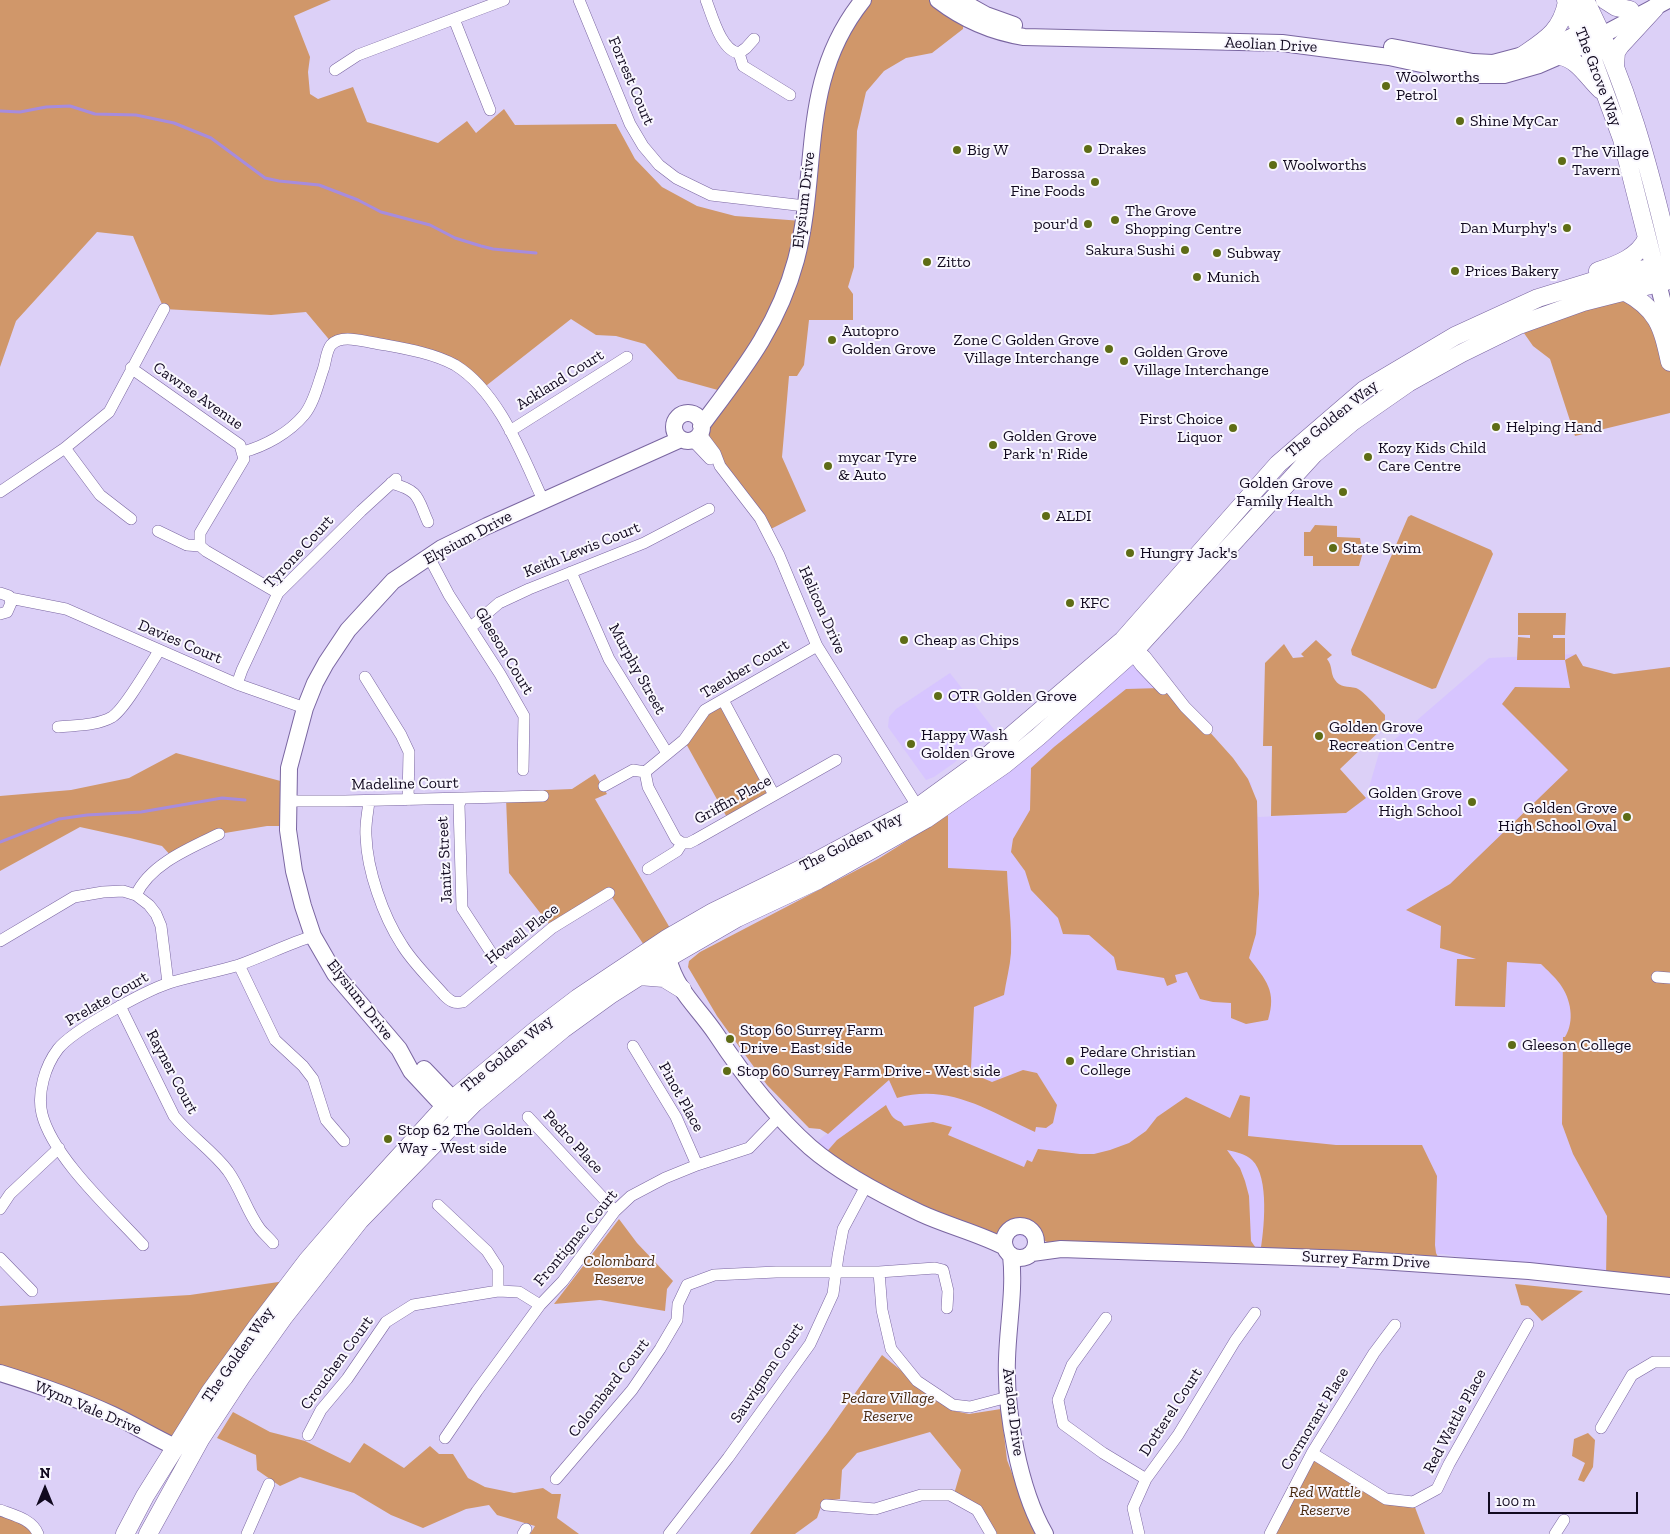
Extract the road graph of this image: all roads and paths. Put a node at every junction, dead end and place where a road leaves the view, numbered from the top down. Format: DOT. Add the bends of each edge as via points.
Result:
graph roads {
  1 [pos="504,0"];
  2 [pos="579,0"];
  3 [pos="706,0"];
  4 [pos="863,0"];
  5 [pos="938,0"];
  6 [pos="959,0"];
  7 [pos="1585,0"];
  8 [pos="1605,0"];
  9 [pos="1567,1"];
  10 [pos="1657,3"];
  11 [pos="1630,10"];
  12 [pos="454,19"];
  13 [pos="1600,30"];
  14 [pos="754,38"];
  15 [pos="1584,38"];
  16 [pos="739,53"];
  17 [pos="1522,56"];
  18 [pos="1560,56"];
  19 [pos="1615,64"];
  20 [pos="335,70"];
  21 [pos="790,95"];
  22 [pos="1607,95"];
  23 [pos="490,110"];
  24 [pos="1654,186"];
  25 [pos="805,206"];
  26 [pos="1670,218"];
  27 [pos="1647,238"];
  28 [pos="1670,255"];
  29 [pos="1663,273"];
  30 [pos="1624,291"];
  31 [pos="1532,301"];
  32 [pos="164,309"];
  33 [pos="1670,331"];
  34 [pos="627,357"];
  35 [pos="1670,362"];
  36 [pos="131,368"];
  37 [pos="1364,390"];
  38 [pos="1377,404"];
  39 [pos="690,430"];
  40 [pos="510,431"];
  41 [pos="64,448"];
  42 [pos="243,452"];
  43 [pos="0,492"];
  44 [pos="543,500"];
  45 [pos="709,509"];
  46 [pos="131,519"];
  47 [pos="428,522"];
  48 [pos="158,531"];
  49 [pos="200,546"];
  50 [pos="429,557"];
  51 [pos="1196,570"];
  52 [pos="571,572"];
  53 [pos="278,593"];
  54 [pos="5,604"];
  55 [pos="471,627"];
  56 [pos="817,646"];
  57 [pos="1130,647"];
  58 [pos="159,651"];
  59 [pos="365,677"];
  60 [pos="237,684"];
  61 [pos="723,700"];
  62 [pos="305,708"];
  63 [pos="58,727"];
  64 [pos="1207,729"];
  65 [pos="668,753"];
  66 [pos="836,760"];
  67 [pos="647,769"];
  68 [pos="523,770"];
  69 [pos="604,786"];
  70 [pos="774,795"];
  71 [pos="543,796"];
  72 [pos="461,798"];
  73 [pos="408,800"];
  74 [pos="287,801"];
  75 [pos="369,801"];
  76 [pos="922,813"];
  77 [pos="219,834"];
  78 [pos="682,843"];
  79 [pos="648,869"];
  80 [pos="609,893"];
  81 [pos="136,895"];
  82 [pos="313,936"];
  83 [pos="668,938"];
  84 [pos="0,941"];
  85 [pos="668,958"];
  86 [pos="239,965"];
  87 [pos="505,966"];
  88 [pos="637,969"];
  89 [pos="1657,977"];
  90 [pos="1670,978"];
  91 [pos="168,983"];
  92 [pos="682,989"];
  93 [pos="120,1006"];
  94 [pos="714,1031"];
  95 [pos="633,1046"];
  96 [pos="448,1103"];
  97 [pos="460,1117"];
  98 [pos="528,1117"];
  99 [pos="779,1117"];
  100 [pos="344,1140"];
  101 [pos="59,1148"];
  102 [pos="697,1165"];
  103 [pos="866,1186"];
  104 [pos="438,1205"];
  105 [pos="0,1209"];
  106 [pos="615,1211"];
  107 [pos="1035,1236"];
  108 [pos="273,1243"];
  109 [pos="143,1246"];
  110 [pos="1016,1249"];
  111 [pos="1061,1249"];
  112 [pos="0,1258"];
  113 [pos="880,1272"];
  114 [pos="836,1273"];
  115 [pos="1670,1286"];
  116 [pos="32,1291"];
  117 [pos="498,1291"];
  118 [pos="540,1305"];
  119 [pos="947,1308"];
  120 [pos="1255,1313"];
  121 [pos="1106,1318"];
  122 [pos="1528,1324"];
  123 [pos="1395,1325"];
  124 [pos="1670,1362"];
  125 [pos="0,1373"];
  126 [pos="1008,1397"];
  127 [pos="1601,1428"];
  128 [pos="308,1434"];
  129 [pos="201,1438"];
  130 [pos="445,1438"];
  131 [pos="175,1447"];
  132 [pos="1312,1453"];
  133 [pos="182,1471"];
  134 [pos="556,1479"];
  135 [pos="1146,1479"];
  136 [pos="269,1484"];
  137 [pos="826,1505"];
  138 [pos="0,1510"];
  139 [pos="1564,1520"];
  140 [pos="38,1534"];
  141 [pos="125,1534"];
  142 [pos="148,1534"];
  143 [pos="247,1534"];
  144 [pos="669,1534"];
  145 [pos="991,1534"];
  146 [pos="1045,1534"];
  147 [pos="1139,1534"];
  148 [pos="1270,1534"];
  149 [pos="1555,1534"];
  1 -- 12 [label="street"];
  2 -- 25 [label="street, Forrest Court" via="630,124 659,165 676,178 712,195"];
  3 -- 16 [label="street" via="719,35 734,52"];
  4 -- 25 [label="street, Elysium Drive" via="837,43 821,86 814,116"];
  5 -- 18 [label="street, Aeolian Drive" via="985,28 1024,37 1282,43 1388,57 1472,75 1504,74"];
  6 -- 17 [label="street, Aeolian Drive" via="1002,22 1030,28 1173,30 1323,38 1473,62 1493,63"];
  7 -- 13 [label="main road, The Grove Way"];
  8 -- 11 [label="main road"];
  9 -- 15 [label="main road, The Grove Way"];
  9 -- 17 [label="main road" via="1563,19 1556,30"];
  10 -- 11 [label="street"];
  10 -- 13 [label="street"];
  10 -- 19 [label="main road" via="1620,46"];
  11 -- 13 [label="street"];
  12 -- 20 [label="street" via="358,55"];
  12 -- 23 [label="street"];
  13 -- 15 [label="street, Aeolian Drive"];
  13 -- 19 [label="main road, The Grove Way"];
  14 -- 16 [label="street"];
  15 -- 17 [label="street, Aeolian Drive"];
  15 -- 18 [label="street, Aeolian Drive"];
  15 -- 22 [label="main road, The Grove Way"];
  16 -- 21 [label="street" via="743,66"];
  18 -- 22 [label="main road" via="1577,64"];
  19 -- 24 [label="main road, The Grove Way"];
  22 -- 27 [label="main road, The Grove Way" via="1626,152"];
  24 -- 26 [label="main road"];
  24 -- 28 [label="main road, The Grove Way"];
  25 -- 39 [label="street, Elysium Drive" via="797,257 781,305 756,353"];
  27 -- 29 [label="main road, The Grove Way"];
  27 -- 31 [label="main road" via="1639,250 1622,261 1568,280"];
  29 -- 30 [label="main road, The Golden Way"];
  29 -- 31 [label="main road, The Golden Way" via="1576,286"];
  29 -- 33 [label="street, The Grove Way"];
  30 -- 35 [label="main road" via="1640,300 1658,320"];
  30 -- 38 [label="main road, The Golden Way" via="1583,302 1519,326 1462,353"];
  31 -- 37 [label="main road, The Golden Way" via="1455,336"];
  32 -- 36 [label="street"];
  34 -- 40 [label="street, Ackland Court"];
  36 -- 41 [label="street" via="109,412"];
  36 -- 42 [label="street, Cawrse Avenue" via="240,445"];
  37 -- 38 [label="main road"];
  37 -- 51 [label="main road, The Golden Way" via="1278,464 1253,490"];
  38 -- 51 [label="main road, The Golden Way" via="1254,506"];
  39 -- 44 [label="street, Elysium Drive" via="647,454"];
  39 -- 56 [label="street, Helicon Drive" via="715,453 720,466 760,518 796,592"];
  40 -- 42 [label="street" via="489,396 471,376 453,364 410,349 346,338 332,343 327,351 326,363 304,414 266,444"];
  40 -- 44 [label="street"];
  41 -- 43 [label="street"];
  41 -- 46 [label="street" via="100,495"];
  42 -- 49 [label="street" via="244,459 200,533"];
  44 -- 50 [label="street, Elysium Drive"];
  45 -- 52 [label="street, Keith Lewis Court" via="644,543"];
  47 -- 53 [label="street, Tyrone Court" via="415,493 394,481"];
  48 -- 49 [label="street" via="187,546"];
  49 -- 53 [label="street"];
  50 -- 55 [label="street, Gleeson Court"];
  50 -- 62 [label="street, Elysium Drive" via="393,582 348,630 326,663"];
  51 -- 57 [label="main road, The Golden Way"];
  52 -- 55 [label="street, Keith Lewis Court" via="499,604"];
  52 -- 65 [label="street, Murphy Street" via="609,659"];
  53 -- 60 [label="street, Tyrone Court"];
  54 -- 58 [label="street, Davies Court" via="42,604 66,609"];
  55 -- 68 [label="street, Gleeson Court" via="524,716"];
  56 -- 61 [label="street, Taeuber Court"];
  56 -- 76 [label="street, Helicon Drive"];
  57 -- 64 [label="street" via="1144,656"];
  57 -- 76 [label="main road, The Golden Way" via="1038,737 1005,764"];
  58 -- 60 [label="street, Davies Court"];
  58 -- 63 [label="street" via="121,710 112,717 99,722"];
  59 -- 73 [label="street" via="409,752"];
  60 -- 62 [label="street, Davies Court"];
  61 -- 65 [label="street, Taeuber Court" via="705,710 684,740"];
  61 -- 70 [label="street"];
  62 -- 74 [label="street, Elysium Drive" via="289,768"];
  65 -- 67 [label="street, Taeuber Court"];
  66 -- 70 [label="street, Griffin Place"];
  67 -- 69 [label="street, Taeuber Court" via="632,770"];
  67 -- 78 [label="street" via="648,787 676,839"];
  70 -- 78 [label="street, Griffin Place" via="695,840"];
  71 -- 72 [label="street, Madeline Court"];
  72 -- 73 [label="street, Madeline Court"];
  72 -- 87 [label="street, Janitz Street" via="462,908 492,954"];
  73 -- 75 [label="street, Madeline Court"];
  74 -- 75 [label="street, Madeline Court"];
  74 -- 82 [label="street, Elysium Drive" via="294,871"];
  75 -- 87 [label="street, Howell Place" via="367,855 379,898 403,947 444,995 457,1004"];
  76 -- 83 [label="main road, The Golden Way" via="713,912"];
  76 -- 85 [label="main road, The Golden Way" via="818,880 737,918"];
  77 -- 81 [label="street" via="172,857 140,885"];
  78 -- 79 [label="street, Griffin Place" via="676,851"];
  80 -- 87 [label="street, Howell Place" via="560,923"];
  81 -- 84 [label="street" via="103,892 74,897"];
  81 -- 91 [label="street" via="156,914 161,926"];
  82 -- 86 [label="street, Prelate Court"];
  82 -- 96 [label="street, Elysium Drive" via="335,974 398,1049 447,1092"];
  83 -- 85 [label="main road"];
  83 -- 88 [label="main road, The Golden Way"];
  85 -- 88 [label="main road"];
  85 -- 92 [label="street, Surrey Farm Drive"];
  85 -- 94 [label="street, Surrey Farm Drive" via="681,970 697,994"];
  86 -- 91 [label="street, Prelate Court"];
  86 -- 100 [label="street" via="276,1040 313,1079 326,1120"];
  88 -- 92 [label="main road" via="664,978"];
  88 -- 96 [label="main road, The Golden Way" via="578,998"];
  88 -- 97 [label="main road, The Golden Way" via="519,1064"];
  89 -- 90 [label="street"];
  91 -- 93 [label="street, Prelate Court"];
  92 -- 94 [label="street, Surrey Farm Drive"];
  93 -- 101 [label="street, Prelate Court" via="74,1035 48,1066 43,1082 42,1112"];
  93 -- 108 [label="street, Rayner Court" via="174,1116 228,1171 259,1228"];
  94 -- 99 [label="street, Surrey Farm Drive" via="749,1082"];
  95 -- 102 [label="street, Pinot Place" via="676,1117"];
  96 -- 97 [label="street, Elysium Drive"];
  96 -- 131 [label="main road, The Golden Way" via="304,1266 232,1360"];
  97 -- 129 [label="main road, The Golden Way" via="386,1192 338,1248 258,1353"];
  98 -- 106 [label="street, Pedro Place"];
  99 -- 102 [label="street, Frontignac Court" via="749,1148"];
  99 -- 103 [label="street, Surrey Farm Drive" via="811,1147"];
  101 -- 105 [label="street" via="6,1199"];
  101 -- 109 [label="street, Prelate Court" via="69,1165"];
  102 -- 106 [label="street, Frontignac Court" via="631,1196"];
  103 -- 110 [label="street, Surrey Farm Drive" via="924,1215"];
  103 -- 114 [label="street, Sauvignon Court" via="843,1229"];
  104 -- 117 [label="street" via="487,1251 498,1268"];
  106 -- 118 [label="street, Frontignac Court" via="563,1282"];
  107 -- 110 [label="street, Avalon Drive" via="1035,1248"];
  107 -- 110 [label="street, Surrey Farm Drive" via="1023,1227 1013,1228"];
  107 -- 111 [label="street, Surrey Farm Drive"];
  110 -- 111 [label="street, Surrey Farm Drive"];
  110 -- 126 [label="street, Avalon Drive" via="1007,1361"];
  111 -- 115 [label="street, Surrey Farm Drive" via="1350,1259"];
  112 -- 116 [label="street"];
  113 -- 114 [label="street, Colombard Court"];
  113 -- 119 [label="street, Colombard Court" via="943,1270 948,1291"];
  113 -- 126 [label="street" via="882,1310 891,1349 917,1380 953,1405 970,1407"];
  114 -- 134 [label="street, Colombard Court" via="714,1276 687,1285 678,1304 676,1320 660,1350 632,1390"];
  114 -- 144 [label="street, Sauvignon Court" via="833,1294 810,1344 734,1451"];
  117 -- 118 [label="street, Crouchen Court" via="519,1292"];
  117 -- 128 [label="street, Crouchen Court" via="413,1305 386,1322 321,1410"];
  118 -- 130 [label="street, Frontignac Court"];
  120 -- 135 [label="street, Dotterel Court" via="1178,1435"];
  121 -- 135 [label="street" via="1072,1365 1058,1400 1062,1424"];
  122 -- 132 [label="street, Red Wattle Place" via="1437,1489 1413,1502 1386,1499"];
  123 -- 132 [label="street, Cormorant Place"];
  124 -- 127 [label="street" via="1654,1362 1632,1375"];
  125 -- 131 [label="street, Wynn Vale Drive" via="78,1400"];
  126 -- 146 [label="street, Avalon Drive" via="1020,1467 1036,1518"];
  129 -- 131 [label="main road"];
  129 -- 133 [label="main road, The Golden Way"];
  131 -- 133 [label="main road"];
  131 -- 141 [label="main road, The Golden Way"];
  132 -- 148 [label="street, Cormorant Place"];
  133 -- 142 [label="main road, The Golden Way"];
  135 -- 147 [label="street, Dotterel Court" via="1133,1508"];
  136 -- 143 [label="street"];
  137 -- 145 [label="street" via="875,1509 921,1495 950,1495 977,1510"];
  138 -- 140 [label="street" via="28,1522"];
  139 -- 149 [label="street"];
}
